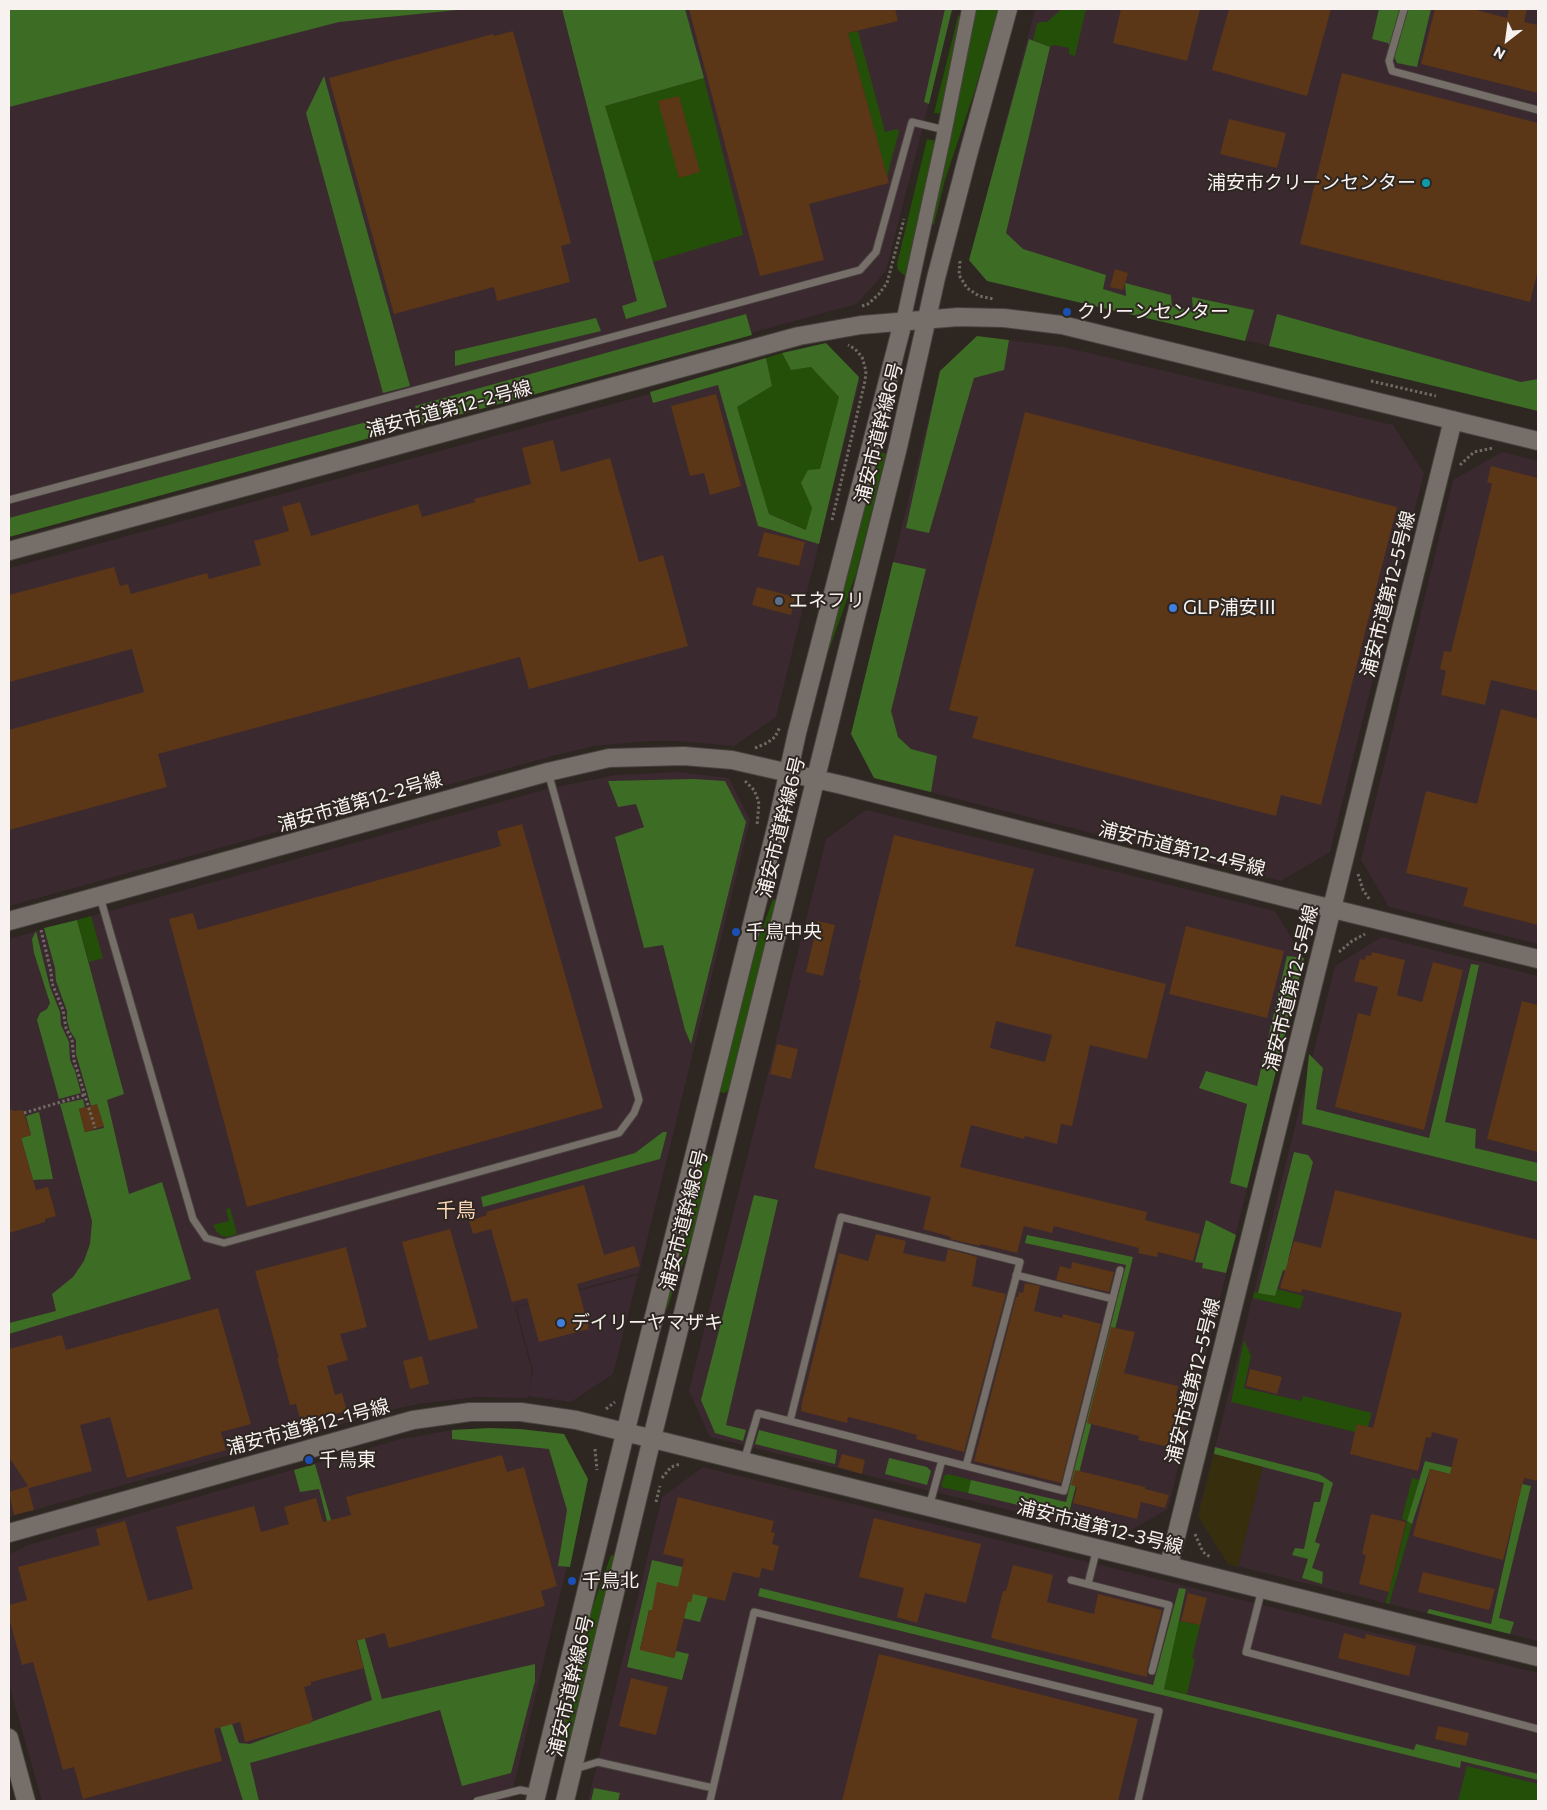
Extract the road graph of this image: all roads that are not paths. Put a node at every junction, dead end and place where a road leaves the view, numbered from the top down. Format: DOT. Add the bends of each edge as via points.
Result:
graph roads {
  1 [pos="969,9"];
  2 [pos="1008,9"];
  3 [pos="1404,9"];
  4 [pos="1538,110"];
  5 [pos="945,130"];
  6 [pos="927,320"];
  7 [pos="903,322"];
  8 [pos="1453,420"];
  9 [pos="1538,441"];
  10 [pos="9,500"];
  11 [pos="9,551"];
  12 [pos="548,772"];
  13 [pos="788,772"];
  14 [pos="815,780"];
  15 [pos="100,896"];
  16 [pos="1333,909"];
  17 [pos="9,921"];
  18 [pos="1538,959"];
  19 [pos="1120,1270"];
  20 [pos="1016,1276"];
  21 [pos="1113,1299"];
  22 [pos="790,1421"];
  23 [pos="625,1432"];
  24 [pos="652,1438"];
  25 [pos="942,1460"];
  26 [pos="744,1461"];
  27 [pos="966,1466"];
  28 [pos="929,1507"];
  29 [pos="9,1533"];
  30 [pos="1097,1548"];
  31 [pos="1170,1566"];
  32 [pos="1071,1580"];
  33 [pos="1088,1584"];
  34 [pos="1262,1588"];
  35 [pos="1538,1657"];
  36 [pos="1152,1670"];
  37 [pos="1538,1729"];
  38 [pos="9,1738"];
  39 [pos="572,1770"];
  40 [pos="713,1788"];
  41 [pos="536,1798"];
  42 [pos="26,1801"];
  43 [pos="477,1801"];
  44 [pos="565,1801"];
  45 [pos="710,1801"];
  46 [pos="1138,1801"];
  1 -- 5 [label="street, 浦安市道幹線6号"];
  2 -- 6 [label="street, 浦安市道幹線6号" via="965,164"];
  3 -- 4 [label="lane" via="1389,61 1392,71"];
  5 -- 7 [label="street, 浦安市道幹線6号"];
  5 -- 10 [label="lane" via="912,122 876,252 860,270"];
  6 -- 7 [label="street, 浦安市道第12-2号線"];
  6 -- 8 [label="street, 浦安市道第12-2号線" via="1004,318 1062,325"];
  6 -- 14 [label="street, 浦安市道幹線6号"];
  7 -- 11 [label="street, 浦安市道第12-2号線" via="836,328 799,336"];
  7 -- 13 [label="street, 浦安市道幹線6号"];
  8 -- 9 [label="street, 浦安市道第12-2号線"];
  8 -- 16 [label="street, 浦安市道第12-5号線"];
  12 -- 13 [label="street, 浦安市道第12-2号線" via="609,758 660,755 732,760"];
  12 -- 15 [label="street, 浦安市道第12-2号線"];
  12 -- 15 [label="lane" via="639,1100 634,1113 618,1133 224,1243 206,1238 193,1219"];
  13 -- 14 [label="street, 浦安市道第12-2号線"];
  13 -- 23 [label="street, 浦安市道幹線6号"];
  14 -- 16 [label="street, 浦安市道第12-4号線"];
  14 -- 24 [label="street, 浦安市道幹線6号"];
  15 -- 17 [label="street, 浦安市道第12-2号線"];
  16 -- 18 [label="street, 浦安市道第12-4号線"];
  16 -- 31 [label="street, 浦安市道第12-5号線"];
  19 -- 21 [label="lane"];
  20 -- 21 [label="lane"];
  20 -- 22 [label="lane" via="1020,1262 841,1217"];
  20 -- 27 [label="lane"];
  21 -- 27 [label="lane" via="1064,1491"];
  22 -- 25 [label="lane"];
  22 -- 26 [label="lane" via="758,1413"];
  23 -- 24 [label="street, 浦安市道第12-1号線"];
  23 -- 29 [label="street, 浦安市道第12-1号線" via="576,1420 520,1412 444,1415 388,1426"];
  23 -- 41 [label="street, 浦安市道幹線6号"];
  24 -- 26 [label="street, 浦安市道第12-3号線"];
  24 -- 39 [label="street, 浦安市道幹線6号"];
  25 -- 27 [label="lane"];
  25 -- 28 [label="lane"];
  26 -- 28 [label="street, 浦安市道第12-3号線"];
  28 -- 30 [label="street, 浦安市道第12-3号線"];
  30 -- 31 [label="street, 浦安市道第12-3号線"];
  30 -- 33 [label="lane"];
  31 -- 34 [label="street, 浦安市道第12-3号線"];
  32 -- 33 [label="lane"];
  33 -- 36 [label="lane" via="1169,1605"];
  34 -- 35 [label="street, 浦安市道第12-3号線"];
  34 -- 37 [label="lane" via="1246,1652"];
  38 -- 42 [label="street"];
  39 -- 40 [label="lane" via="598,1762"];
  39 -- 41 [label="street"];
  39 -- 44 [label="street, 浦安市道幹線6号"];
  40 -- 45 [label="lane"];
  40 -- 46 [label="lane" via="754,1612 1160,1711"];
  41 -- 43 [label="lane" via="520,1790"];
}
